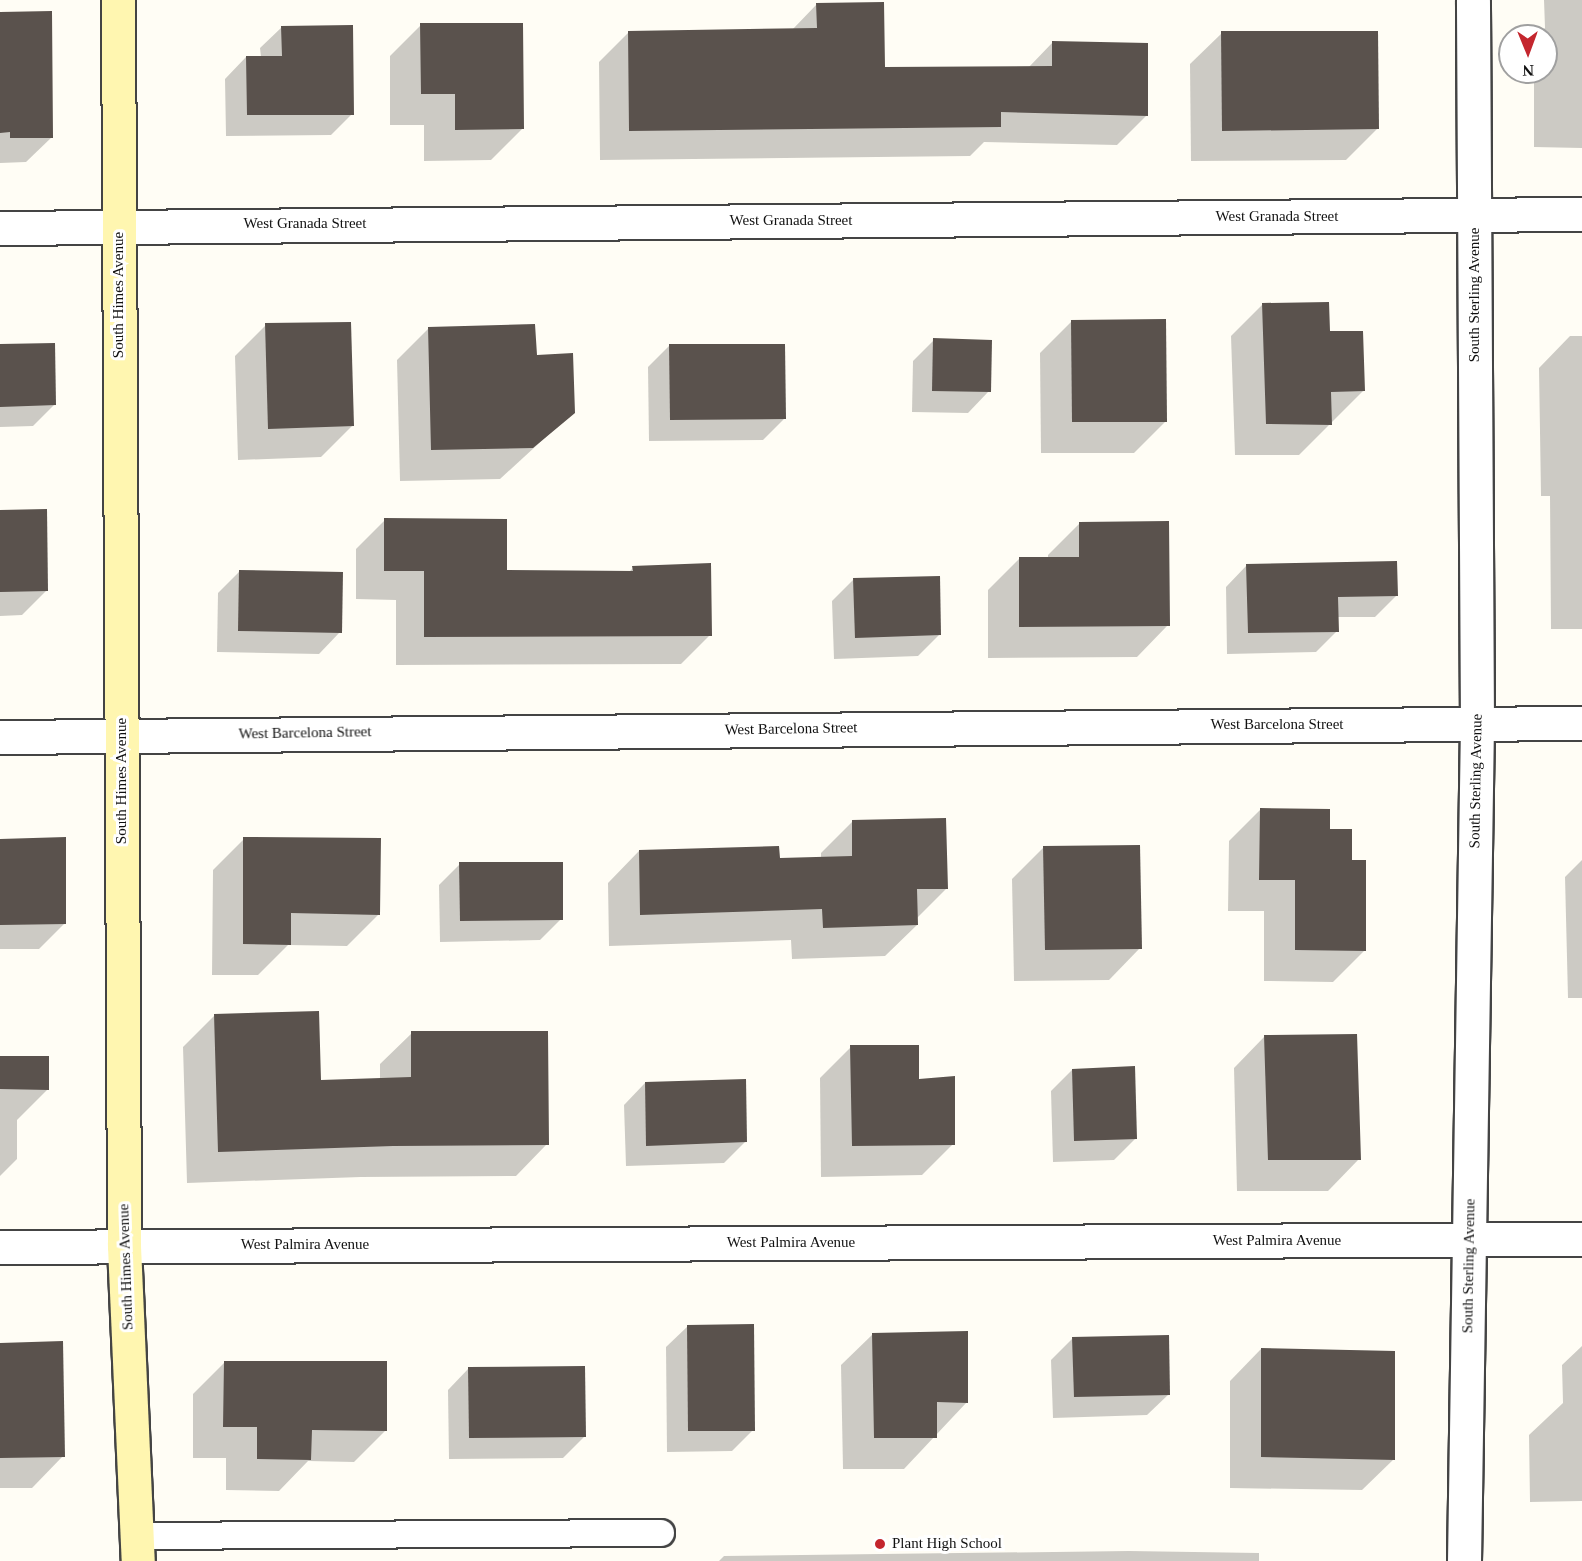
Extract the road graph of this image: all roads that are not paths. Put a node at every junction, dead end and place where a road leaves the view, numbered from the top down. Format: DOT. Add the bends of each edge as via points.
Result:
graph roads {
  1 [pos="118,0"];
  2 [pos="1473,0"];
  3 [pos="1582,214"];
  4 [pos="1474,215"];
  5 [pos="119,226"];
  6 [pos="0,228"];
  7 [pos="1477,723"];
  8 [pos="1582,723"];
  9 [pos="121,735"];
  10 [pos="0,737"];
  11 [pos="1582,1239"];
  12 [pos="1470,1241"];
  13 [pos="124,1246"];
  14 [pos="0,1247"];
  15 [pos="661,1533"];
  16 [pos="138,1548"];
  17 [pos="1464,1561"];
  1 -- 5 [label="street, South Himes Avenue"];
  2 -- 4 [label="street, South Sterling Avenue"];
  3 -- 4 [label="street, West Granada Street"];
  4 -- 5 [label="street, West Granada Street"];
  4 -- 7 [label="street, South Sterling Avenue"];
  5 -- 6 [label="street, West Granada Street"];
  5 -- 9 [label="street, South Himes Avenue"];
  7 -- 8 [label="street, West Barcelona Street"];
  7 -- 9 [label="street, West Barcelona Street"];
  7 -- 12 [label="street, South Sterling Avenue"];
  9 -- 10 [label="street, West Barcelona Street"];
  9 -- 13 [label="street, South Himes Avenue"];
  11 -- 12 [label="street, West Palmira Avenue"];
  12 -- 13 [label="street, West Palmira Avenue"];
  12 -- 17 [label="street, South Sterling Avenue"];
  13 -- 14 [label="street, West Palmira Avenue"];
  13 -- 16 [label="street, South Himes Avenue"];
  15 -- 16 [label="lane"];
}
